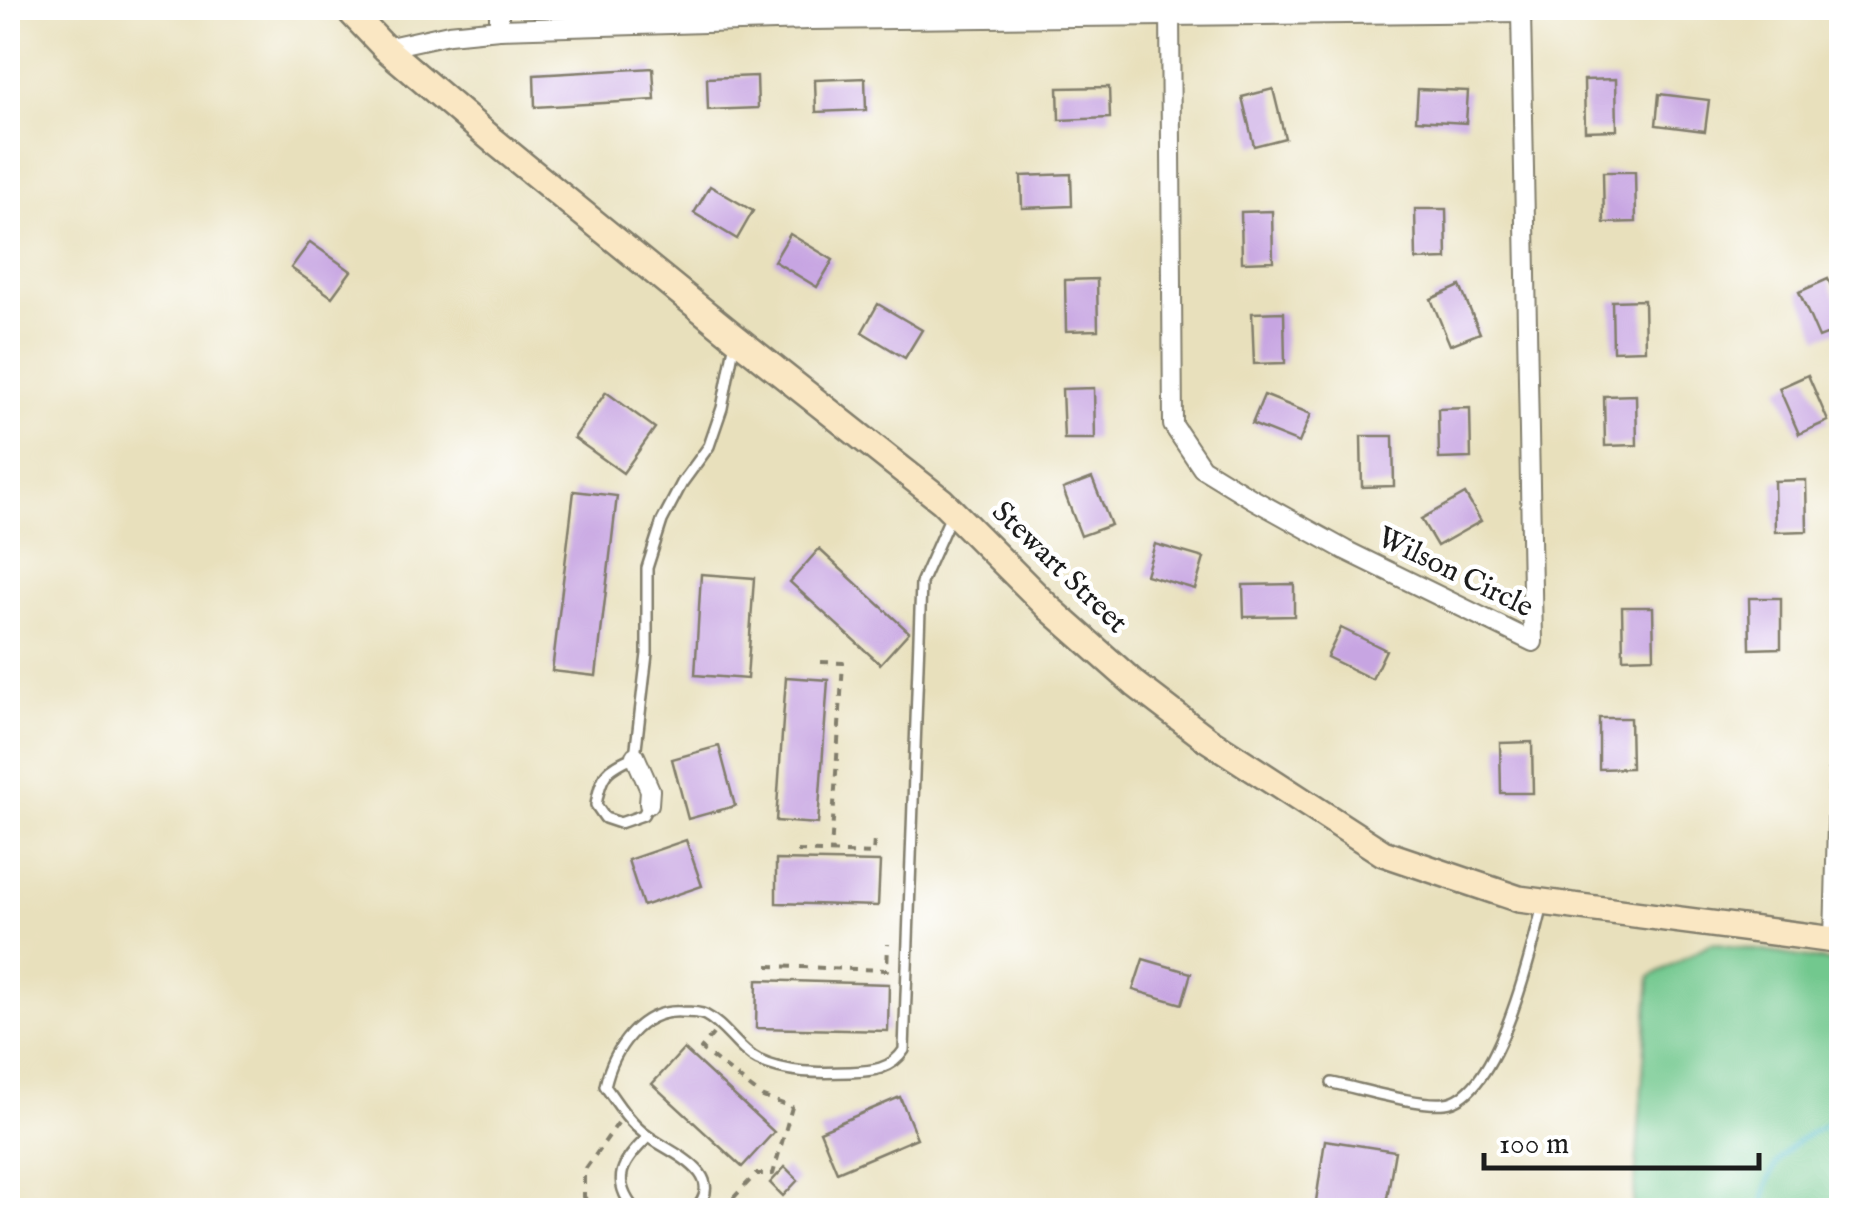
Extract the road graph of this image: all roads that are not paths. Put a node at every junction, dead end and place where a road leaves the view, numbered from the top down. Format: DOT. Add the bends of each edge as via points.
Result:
graph roads {
  1 [pos="347,8"];
  2 [pos="499,8"];
  3 [pos="1573,8"];
  4 [pos="1522,12"];
  5 [pos="1170,13"];
  6 [pos="809,14"];
  7 [pos="499,29"];
  8 [pos="385,48"];
  9 [pos="736,338"];
  10 [pos="952,511"];
  11 [pos="1842,628"];
  12 [pos="634,756"];
  13 [pos="648,804"];
  14 [pos="1839,850"];
  15 [pos="1544,902"];
  16 [pos="1838,941"];
  17 [pos="1332,1082"];
  18 [pos="648,1137"];
  19 [pos="635,1210"];
  20 [pos="695,1210"];
  1 -- 8 [label="street, Stewart Street"];
  2 -- 7 [label="street"];
  3 -- 4 [label="street"];
  4 -- 5 [label="street"];
  4 -- 5 [label="street, Wilson Circle" via="1533,642 1251,498 1202,468 1173,425"];
  5 -- 6 [label="street"];
  6 -- 7 [label="street"];
  7 -- 8 [label="street"];
  8 -- 9 [label="street, Stewart Street"];
  9 -- 10 [label="street, Stewart Street"];
  9 -- 12 [label="lane" via="709,446 662,521 648,568"];
  10 -- 15 [label="street, Stewart Street" via="1049,608 1207,739 1382,853"];
  10 -- 18 [label="lane" via="922,582 904,1050 874,1071 792,1071 756,1058 704,1014 675,1011 648,1020 629,1034 605,1086"];
  11 -- 14 [label="street"];
  12 -- 13 [label="street" via="650,790"];
  12 -- 13 [label="lane" via="600,778 596,805 620,823 642,815"];
  14 -- 16 [label="street"];
  15 -- 16 [label="street, Stewart Street"];
  15 -- 17 [label="lane" via="1510,1021 1471,1090 1434,1104"];
  18 -- 19 [label="lane" via="622,1172 622,1194"];
  18 -- 20 [label="lane" via="698,1172 705,1196"];
}
